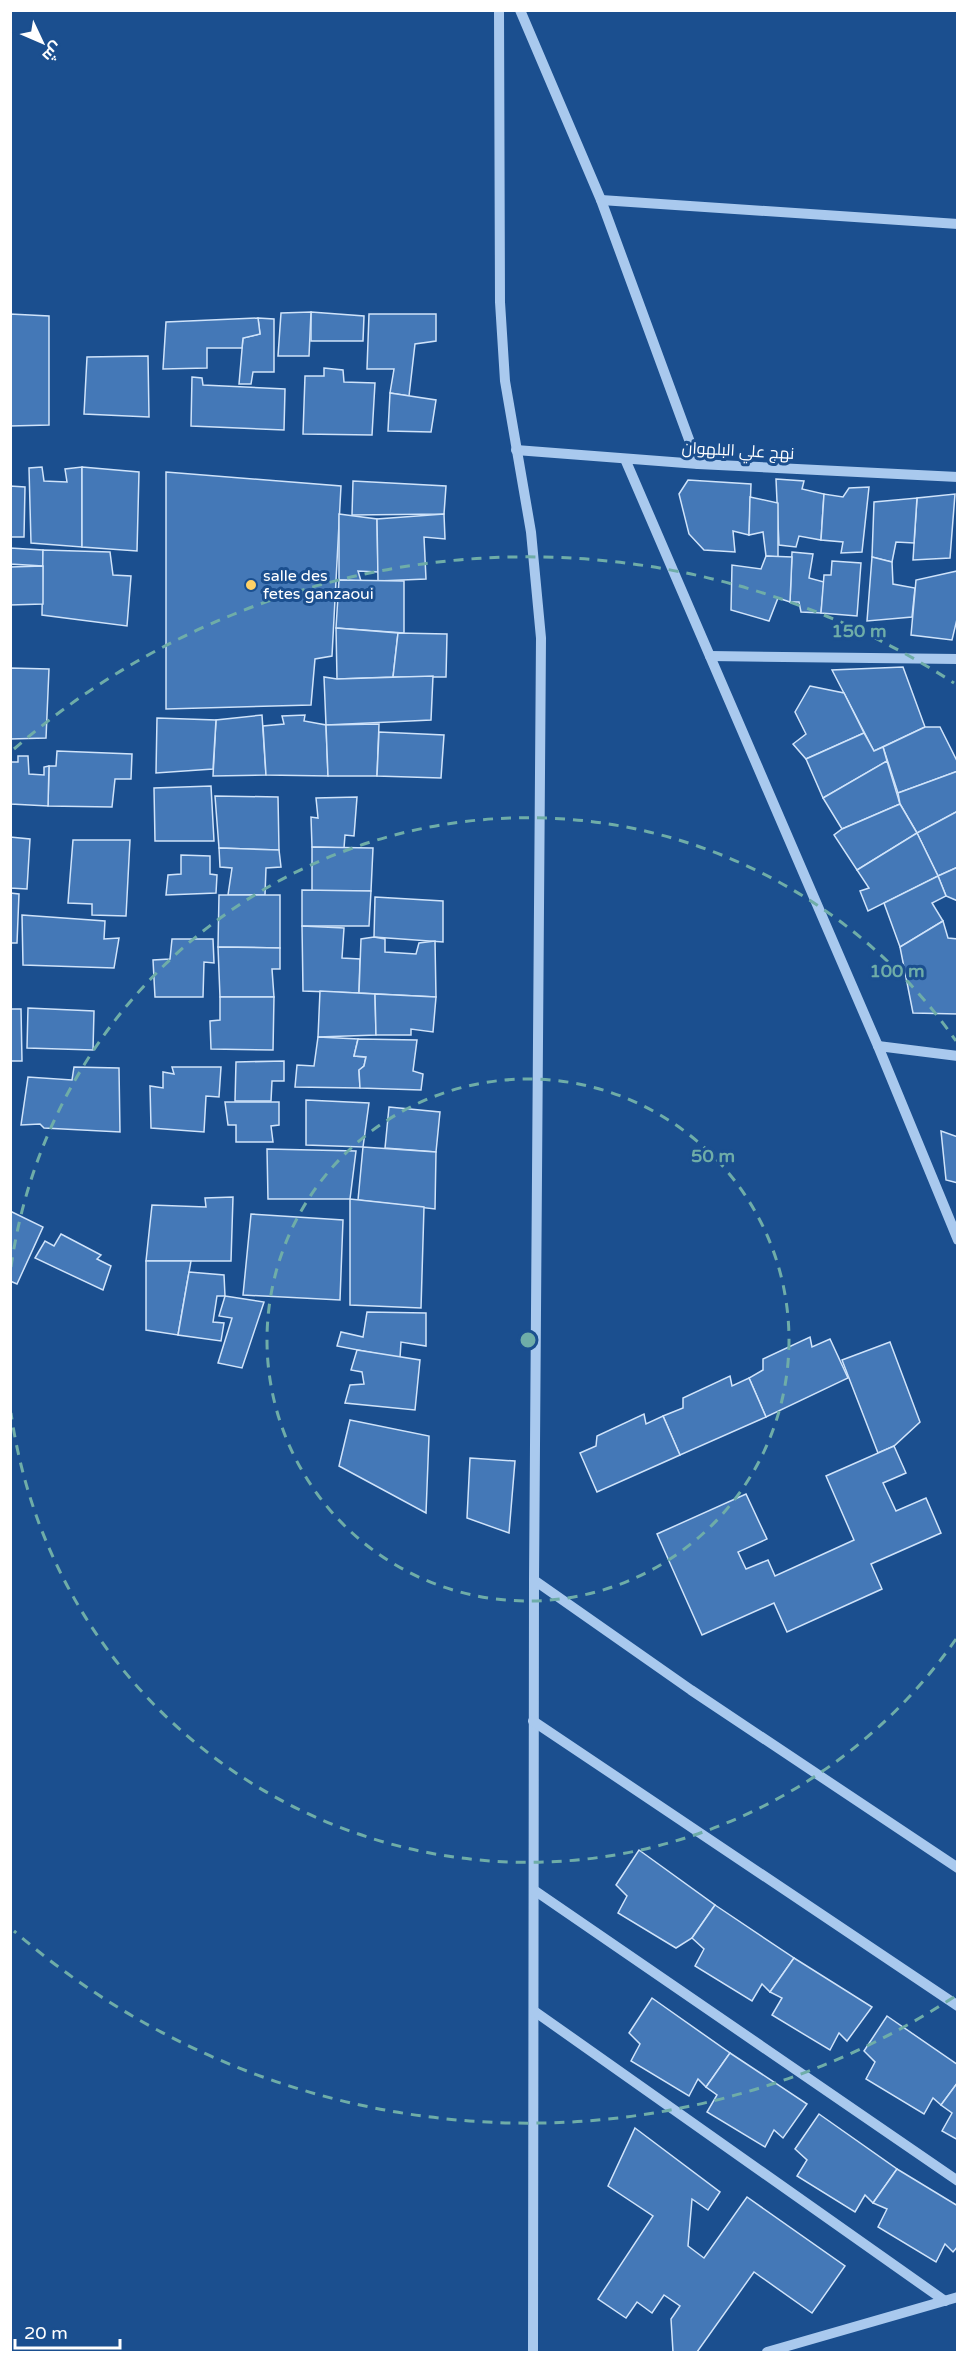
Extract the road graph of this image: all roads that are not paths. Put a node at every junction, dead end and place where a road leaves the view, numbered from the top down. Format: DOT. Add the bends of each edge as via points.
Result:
graph roads {
  1 [pos="499,10"];
  2 [pos="520,10"];
  3 [pos="601,200"];
  4 [pos="957,224"];
  5 [pos="516,450"];
  6 [pos="625,459"];
  7 [pos="698,464"];
  8 [pos="957,477"];
  9 [pos="710,656"];
  10 [pos="957,660"];
  11 [pos="878,1046"];
  12 [pos="957,1056"];
  13 [pos="957,1239"];
  14 [pos="534,1580"];
  15 [pos="534,1721"];
  16 [pos="957,1868"];
  17 [pos="534,1890"];
  18 [pos="957,2006"];
  19 [pos="534,2011"];
  20 [pos="957,2181"];
  21 [pos="957,2297"];
  22 [pos="945,2301"];
  23 [pos="533,2352"];
  24 [pos="767,2352"];
  1 -- 5 [label="street" via="500,302 505,381"];
  2 -- 3 [label="street"];
  3 -- 4 [label="street"];
  3 -- 7 [label="street"];
  5 -- 6 [label="street, نهج علي البلهوان"];
  5 -- 14 [label="street" via="531,532 541,638"];
  6 -- 7 [label="street, نهج علي البلهوان"];
  6 -- 9 [label="street"];
  7 -- 8 [label="street, نهج علي البلهوان"];
  9 -- 10 [label="street"];
  9 -- 11 [label="street"];
  11 -- 12 [label="street"];
  11 -- 13 [label="street"];
  14 -- 15 [label="street"];
  14 -- 16 [label="street"];
  15 -- 17 [label="street"];
  15 -- 18 [label="street"];
  17 -- 19 [label="street"];
  17 -- 20 [label="street"];
  19 -- 22 [label="street"];
  19 -- 23 [label="street"];
  21 -- 22 [label="street"];
  22 -- 24 [label="street"];
}
